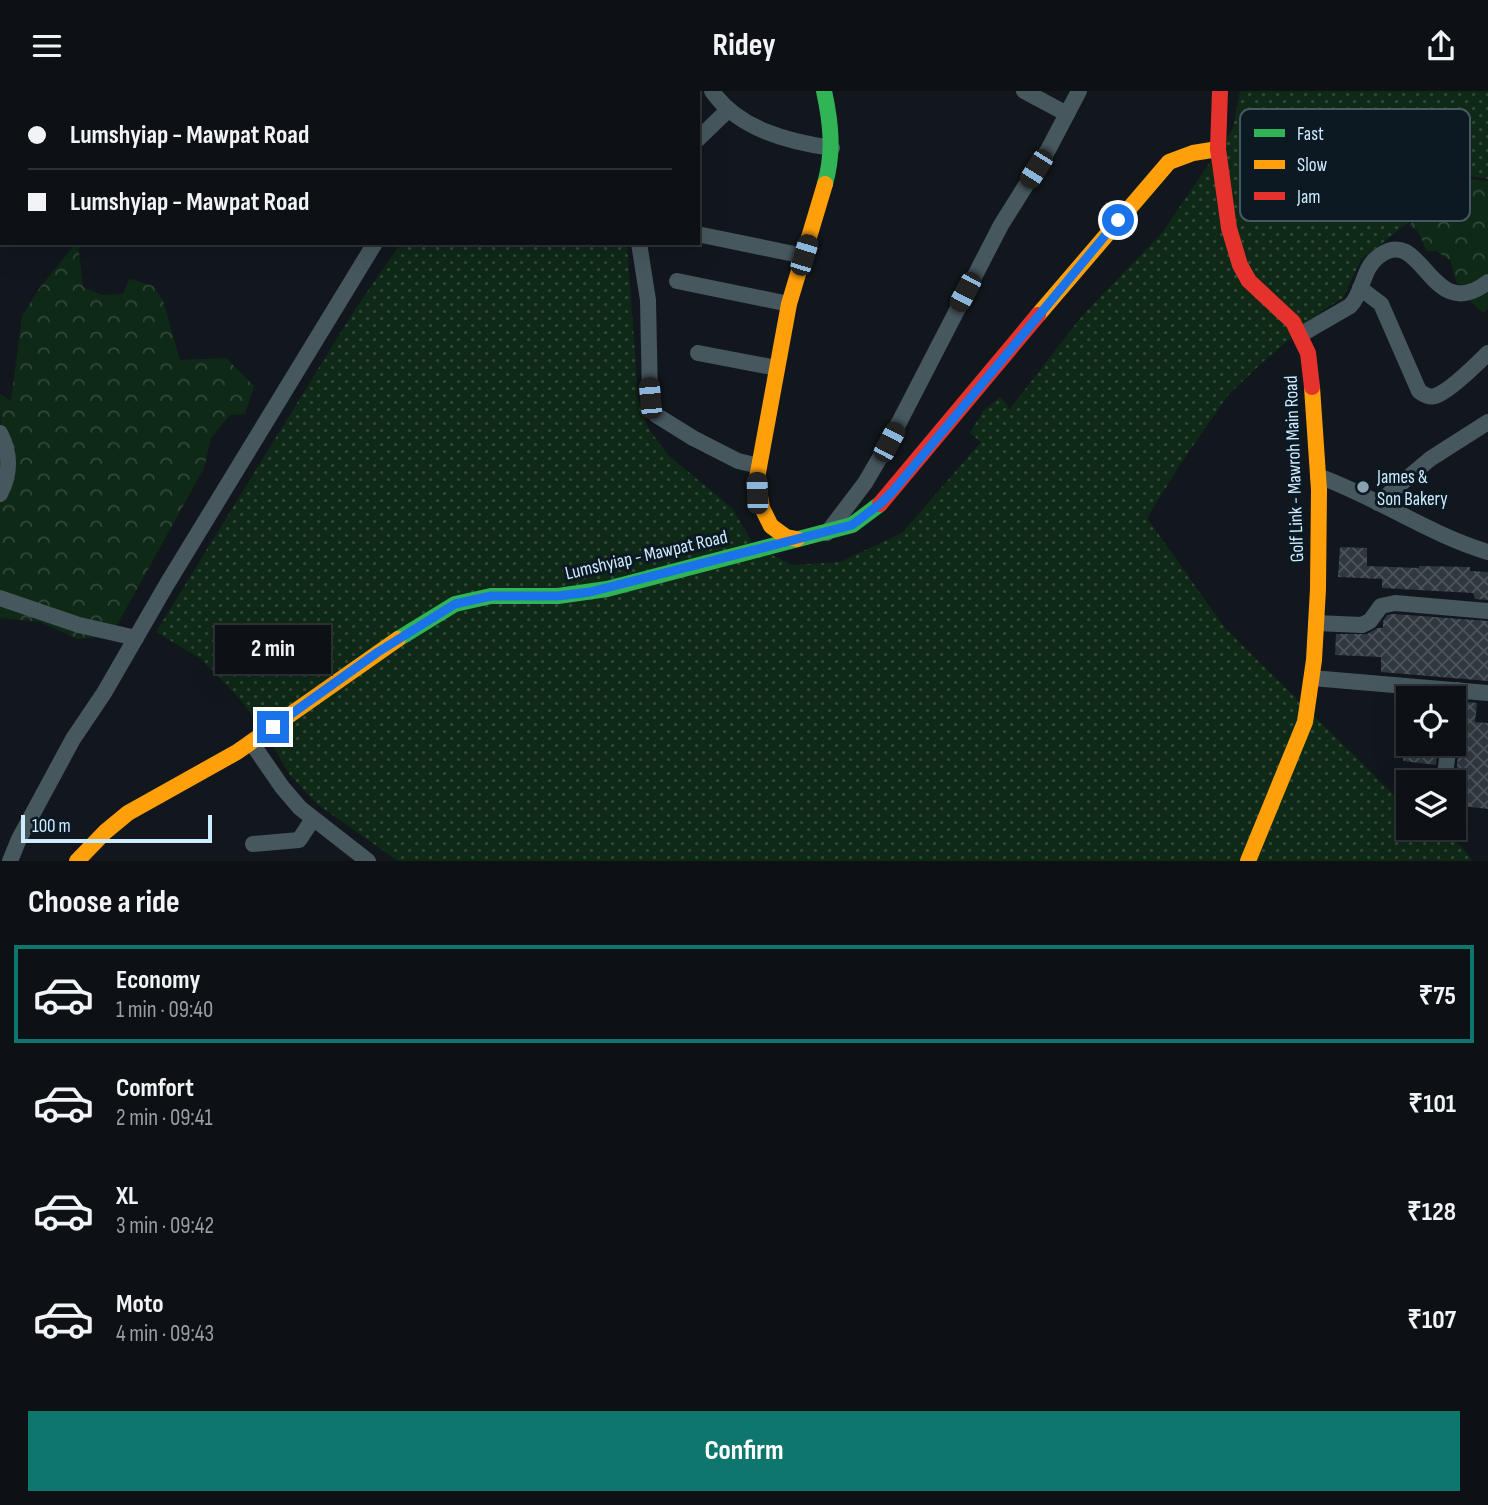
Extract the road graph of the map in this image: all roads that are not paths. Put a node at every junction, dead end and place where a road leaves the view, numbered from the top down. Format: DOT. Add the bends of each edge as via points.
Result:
graph roads {
  1 [pos="712,91"];
  2 [pos="824,91"];
  3 [pos="1024,91"];
  4 [pos="1079,91"];
  5 [pos="1220,91"];
  6 [pos="728,110"];
  7 [pos="1067,114"];
  8 [pos="700,137"];
  9 [pos="832,148"];
  10 [pos="1218,149"];
  11 [pos="702,235"];
  12 [pos="374,245"];
  13 [pos="639,245"];
  14 [pos="804,255"];
  15 [pos="677,281"];
  16 [pos="1488,282"];
  17 [pos="1360,288"];
  18 [pos="789,305"];
  19 [pos="1300,335"];
  20 [pos="698,353"];
  21 [pos="1488,353"];
  22 [pos="777,367"];
  23 [pos="1488,422"];
  24 [pos="0,433"];
  25 [pos="759,466"];
  26 [pos="1318,476"];
  27 [pos="0,494"];
  28 [pos="1378,503"];
  29 [pos="827,533"];
  30 [pos="799,539"];
  31 [pos="1488,552"];
  32 [pos="0,597"];
  33 [pos="1488,611"];
  34 [pos="1316,623"];
  35 [pos="136,638"];
  36 [pos="1312,678"];
  37 [pos="1409,686"];
  38 [pos="1466,691"];
  39 [pos="1488,693"];
  40 [pos="251,742"];
  41 [pos="313,819"];
  42 [pos="253,844"];
  43 [pos="0,848"];
  44 [pos="352,849"];
  45 [pos="8,861"];
  46 [pos="77,861"];
  47 [pos="340,861"];
  48 [pos="368,861"];
  49 [pos="1248,861"];
  1 -- 6 [label="street"];
  2 -- 9 [label="street"];
  3 -- 7 [label="street"];
  4 -- 7 [label="street"];
  5 -- 10 [label="street, Golf Link - Mawroh Main Road"];
  6 -- 8 [label="street"];
  6 -- 9 [label="street" via="774,135"];
  7 -- 29 [label="street" via="1001,225 889,442"];
  9 -- 14 [label="street"];
  10 -- 19 [label="street, Golf Link - Mawroh Main Road" via="1224,204 1240,265 1249,281 1293,322"];
  10 -- 29 [label="street, Lumshyiap - Mawpat Road" via="1183,154 1170,162 893,491 852,525"];
  11 -- 14 [label="street"];
  12 -- 35 [label="street"];
  13 -- 25 [label="street" via="648,300 650,398 656,415 738,461"];
  14 -- 18 [label="street"];
  15 -- 18 [label="street"];
  16 -- 17 [label="street" via="1471,292 1450,293 1412,255 1393,250 1373,261"];
  17 -- 19 [label="street" via="1350,306"];
  17 -- 21 [label="street" via="1381,304 1425,396 1435,396"];
  18 -- 22 [label="street"];
  19 -- 26 [label="street, Golf Link - Mawroh Main Road" via="1309,362"];
  20 -- 22 [label="street"];
  22 -- 25 [label="street"];
  23 -- 28 [label="street" via="1430,460"];
  24 -- 27 [label="street" via="9,468"];
  25 -- 30 [label="street" via="757,493 767,520 786,539"];
  26 -- 28 [label="street"];
  26 -- 34 [label="street, Golf Link - Mawroh Main Road"];
  28 -- 31 [label="street" via="1438,534"];
  29 -- 30 [label="street, Lumshyiap - Mawpat Road"];
  30 -- 40 [label="street, Lumshyiap - Mawpat Road" via="590,592 491,596 455,604"];
  32 -- 35 [label="street" via="79,625"];
  33 -- 34 [label="street" via="1395,603 1381,606 1362,625"];
  34 -- 36 [label="street, Golf Link - Mawroh Main Road"];
  35 -- 45 [label="street" via="51,779"];
  36 -- 37 [label="street"];
  36 -- 49 [label="street, Golf Link - Mawroh Main Road" via="1305,722"];
  38 -- 39 [label="street"];
  40 -- 41 [label="street" via="282,787"];
  40 -- 46 [label="street, Lumshyiap - Mawpat Road" via="128,813"];
  41 -- 42 [label="street" via="294,842"];
  41 -- 44 [label="street"];
  43 -- 45 [label="street"];
  44 -- 47 [label="street"];
  44 -- 48 [label="street"];
}
